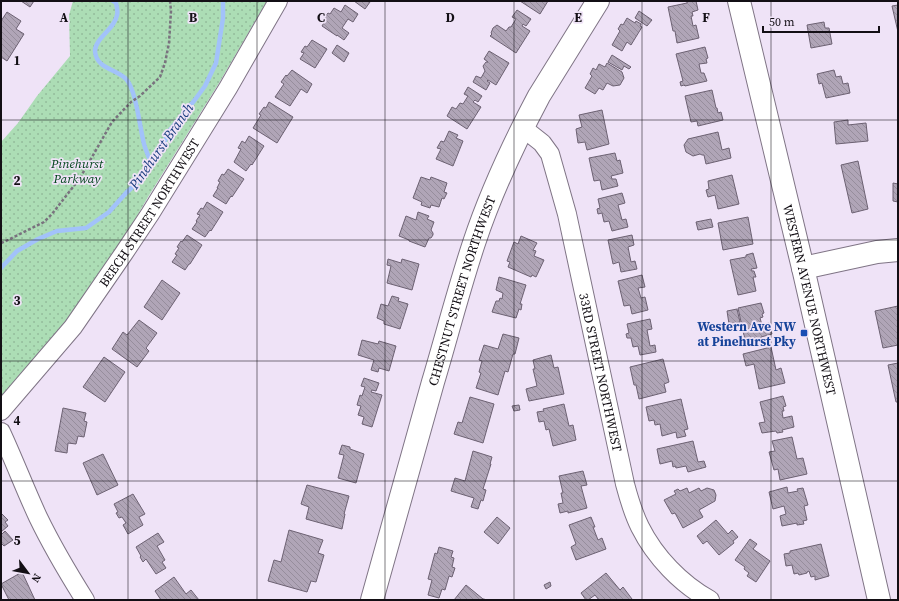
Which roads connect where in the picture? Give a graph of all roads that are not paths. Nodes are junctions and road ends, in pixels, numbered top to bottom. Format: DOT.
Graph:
graph roads {
  1 [pos="278,1"];
  2 [pos="598,1"];
  3 [pos="739,1"];
  4 [pos="523,128"];
  5 [pos="898,250"];
  6 [pos="804,268"];
  7 [pos="1,412"];
  8 [pos="1,432"];
  9 [pos="85,600"];
  10 [pos="372,600"];
  11 [pos="710,600"];
  12 [pos="879,600"];
  1 -- 7 [label="street, BEECH STREET NORTHWEST"];
  2 -- 4 [label="street, CHESTNUT STREET NORTHWEST"];
  3 -- 6 [label="street, WESTERN AVENUE NORTHWEST"];
  4 -- 10 [label="street, CHESTNUT STREET NORTHWEST"];
  4 -- 11 [label="street, 33RD STREET NORTHWEST"];
  5 -- 6 [label="street"];
  6 -- 12 [label="street, WESTERN AVENUE NORTHWEST"];
  8 -- 9 [label="street"];
}
